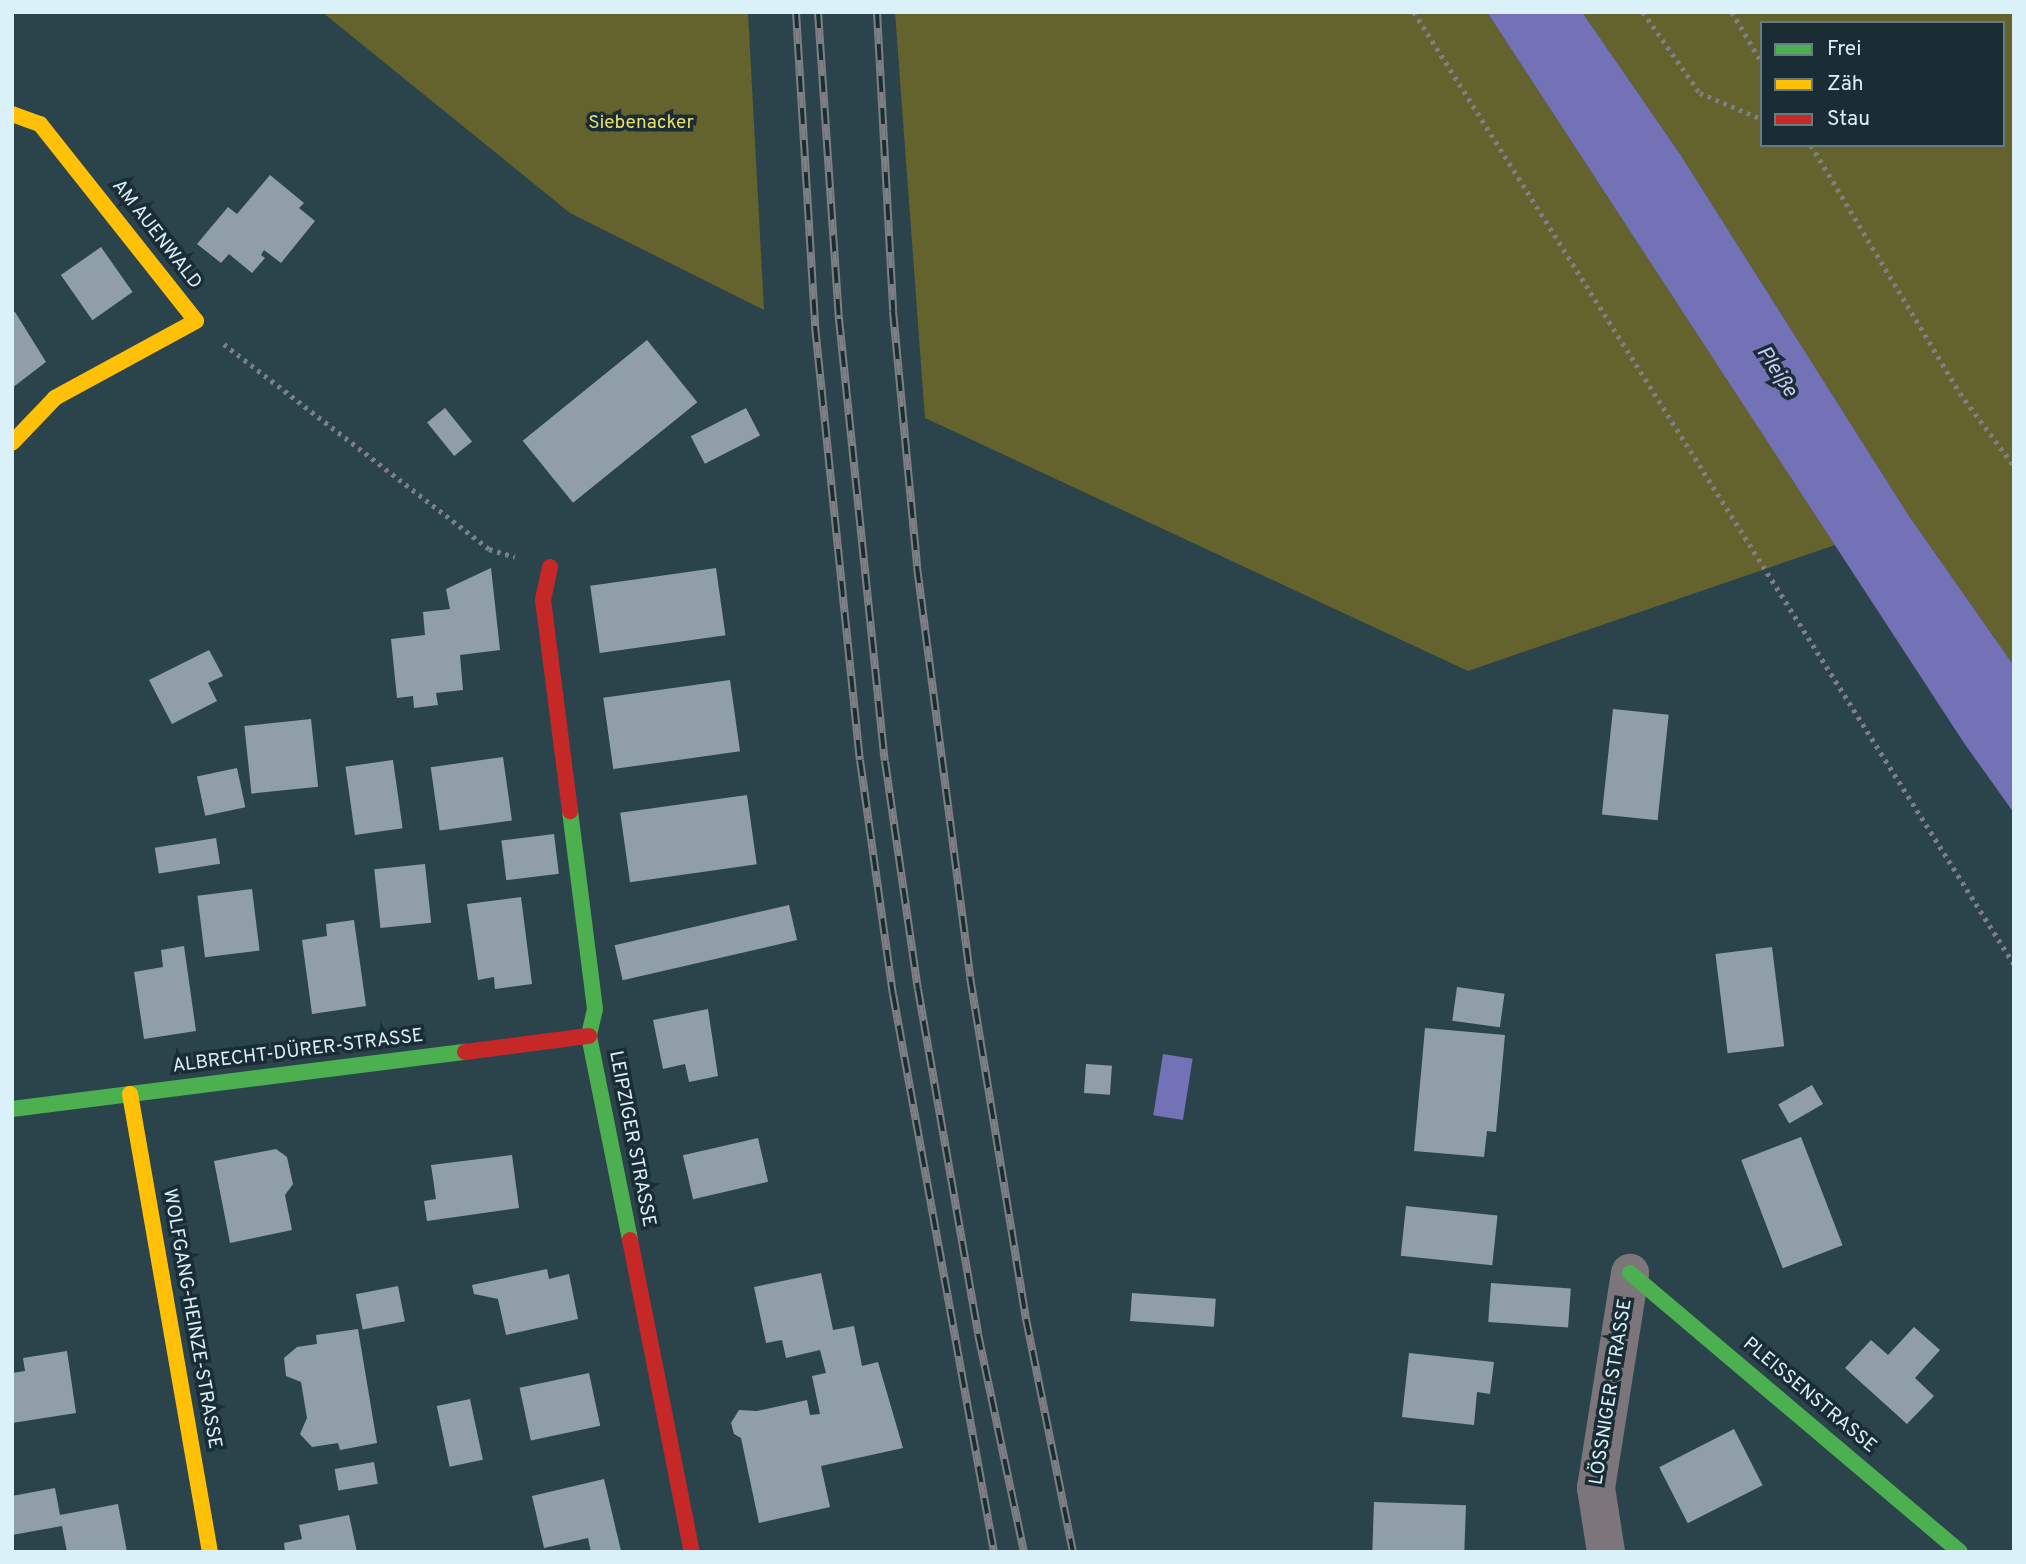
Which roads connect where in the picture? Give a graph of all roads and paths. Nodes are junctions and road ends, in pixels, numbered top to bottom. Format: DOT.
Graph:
graph roads {
  1 [pos="1414,12"];
  2 [pos="1643,12"];
  3 [pos="1732,12"];
  4 [pos="1760,60"];
  5 [pos="12,114"];
  6 [pos="1760,118"];
  7 [pos="1812,147"];
  8 [pos="196,321"];
  9 [pos="12,443"];
  10 [pos="2014,466"];
  11 [pos="550,567"];
  12 [pos="2014,964"];
  13 [pos="589,1036"];
  14 [pos="130,1094"];
  15 [pos="12,1109"];
  16 [pos="1630,1273"];
  17 [pos="210,1552"];
  18 [pos="692,1552"];
  19 [pos="1606,1552"];
  20 [pos="1960,1552"];
  1 -- 12 [label="path"];
  2 -- 6 [label="path"];
  3 -- 4 [label="path"];
  5 -- 8 [label="street, AM AUENWALD"];
  7 -- 10 [label="path"];
  8 -- 9 [label="street, AM AUENWALD"];
  8 -- 11 [label="path"];
  11 -- 13 [label="street, LEIPZIGER STRASSE"];
  13 -- 14 [label="street, ALBRECHT-DÜRER-STRASSE"];
  13 -- 18 [label="street, LEIPZIGER STRASSE"];
  14 -- 15 [label="street, ALBRECHT-DÜRER-STRASSE"];
  14 -- 17 [label="street, WOLFGANG-HEINZE-STRASSE"];
  16 -- 19 [label="street, LÖSSNIGER STRASSE"];
  16 -- 20 [label="street, PLEISSENSTRASSE"];
}
